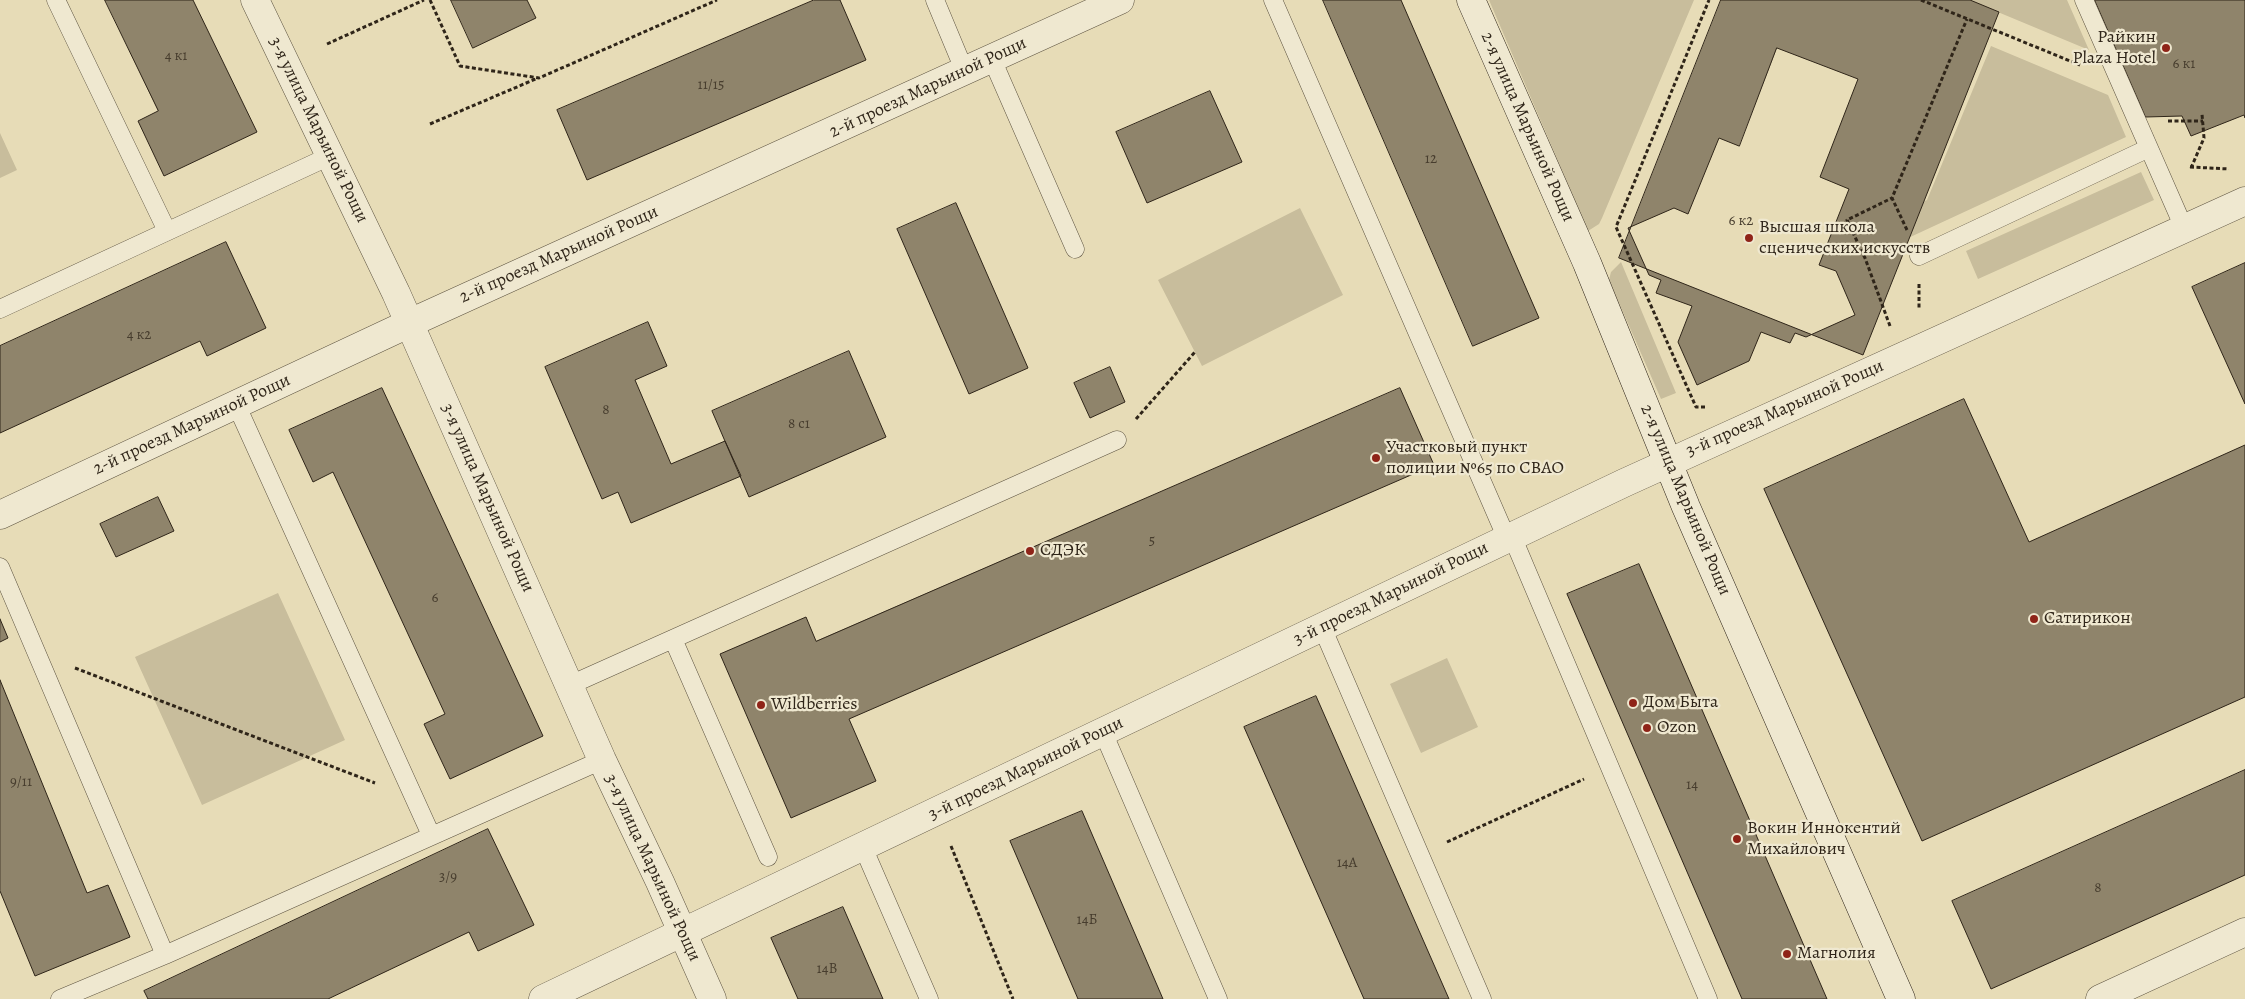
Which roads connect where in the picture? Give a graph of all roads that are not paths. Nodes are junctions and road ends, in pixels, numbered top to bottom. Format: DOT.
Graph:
graph roads {
  1 [pos="56,0"];
  2 [pos="255,0"];
  3 [pos="935,0"];
  4 [pos="1120,0"];
  5 [pos="1273,0"];
  6 [pos="1471,0"];
  7 [pos="2084,0"];
  8 [pos="992,59"];
  9 [pos="966,72"];
  10 [pos="2149,148"];
  11 [pos="330,156"];
  12 [pos="2245,201"];
  13 [pos="2184,228"];
  14 [pos="167,231"];
  15 [pos="1075,248"];
  16 [pos="1919,256"];
  17 [pos="0,309"];
  18 [pos="410,324"];
  19 [pos="236,404"];
  20 [pos="1117,440"];
  21 [pos="1668,462"];
  22 [pos="0,515"];
  23 [pos="1510,538"];
  24 [pos="0,567"];
  25 [pos="1322,627"];
  26 [pos="673,639"];
  27 [pos="570,685"];
  28 [pos="1104,732"];
  29 [pos="602,760"];
  30 [pos="431,835"];
  31 [pos="863,847"];
  32 [pos="768,857"];
  33 [pos="2245,932"];
  34 [pos="684,933"];
  35 [pos="165,955"];
  36 [pos="60,999"];
  37 [pos="543,999"];
  38 [pos="712,999"];
  39 [pos="929,999"];
  40 [pos="1218,999"];
  41 [pos="1482,999"];
  42 [pos="1708,999"];
  43 [pos="1901,999"];
  44 [pos="2100,999"];
  1 -- 14 [label="lane"];
  2 -- 11 [label="street, 3-я улица Марьиной Рощи"];
  3 -- 9 [label="lane"];
  4 -- 8 [label="street, 2-й проезд Марьиной Рощи"];
  5 -- 23 [label="lane"];
  6 -- 21 [label="street, 2-я улица Марьиной Рощи"];
  7 -- 10 [label="lane"];
  8 -- 9 [label="street, 2-й проезд Марьиной Рощи"];
  8 -- 15 [label="lane"];
  9 -- 18 [label="street, 2-й проезд Марьиной Рощи"];
  10 -- 13 [label="lane"];
  10 -- 16 [label="lane"];
  11 -- 14 [label="lane"];
  11 -- 18 [label="street, 3-я улица Марьиной Рощи"];
  12 -- 13 [label="street, 3-й проезд Марьиной Рощи"];
  13 -- 21 [label="street, 3-й проезд Марьиной Рощи"];
  14 -- 17 [label="lane"];
  18 -- 19 [label="street, 2-й проезд Марьиной Рощи"];
  18 -- 27 [label="street, 3-я улица Марьиной Рощи"];
  19 -- 22 [label="street, 2-й проезд Марьиной Рощи"];
  19 -- 30 [label="lane"];
  20 -- 26 [label="lane"];
  21 -- 23 [label="street, 3-й проезд Марьиной Рощи"];
  21 -- 43 [label="street, 2-я улица Марьиной Рощи"];
  23 -- 25 [label="street, 3-й проезд Марьиной Рощи"];
  23 -- 42 [label="lane"];
  24 -- 35 [label="lane"];
  25 -- 28 [label="street, 3-й проезд Марьиной Рощи"];
  25 -- 41 [label="lane"];
  26 -- 27 [label="lane"];
  26 -- 32 [label="lane"];
  27 -- 29 [label="street, 3-я улица Марьиной Рощи"];
  28 -- 31 [label="street, 3-й проезд Марьиной Рощи"];
  28 -- 40 [label="lane"];
  29 -- 30 [label="lane"];
  29 -- 34 [label="street, 3-я улица Марьиной Рощи"];
  30 -- 35 [label="lane"];
  31 -- 34 [label="street, 3-й проезд Марьиной Рощи"];
  31 -- 39 [label="lane"];
  33 -- 44 [label="street"];
  34 -- 37 [label="street, 3-й проезд Марьиной Рощи"];
  34 -- 38 [label="street, 3-я улица Марьиной Рощи"];
  35 -- 36 [label="lane"];
}
